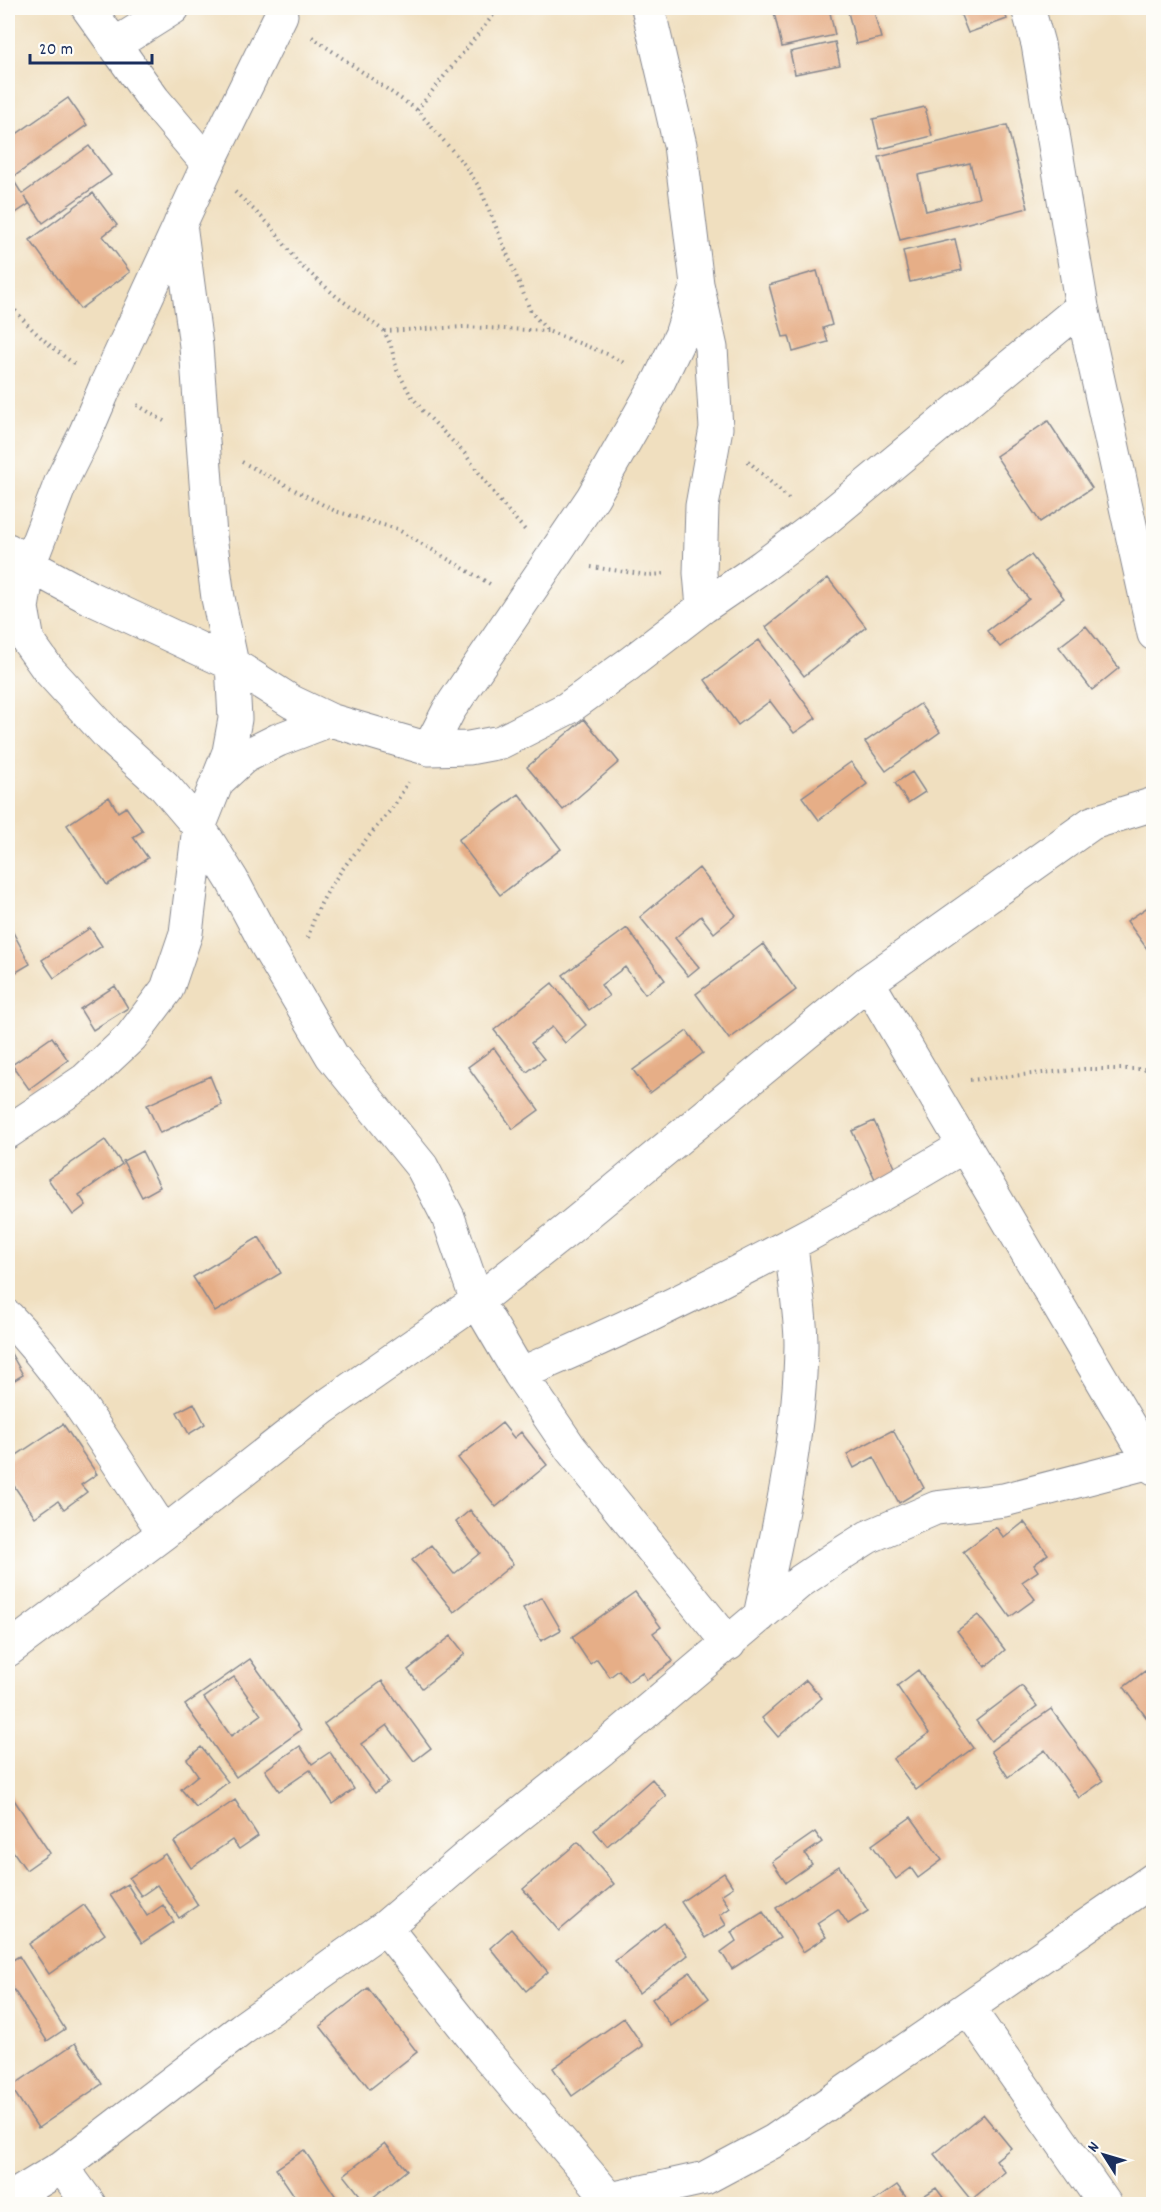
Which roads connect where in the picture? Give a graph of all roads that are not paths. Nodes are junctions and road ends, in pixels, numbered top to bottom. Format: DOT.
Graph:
graph roads {
  1 [pos="88,8"];
  2 [pos="173,8"];
  3 [pos="648,8"];
  4 [pos="1028,8"];
  5 [pos="281,15"];
  6 [pos="114,45"];
  7 [pos="208,164"];
  8 [pos="180,224"];
  9 [pos="698,284"];
  10 [pos="1082,307"];
  11 [pos="18,557"];
  12 [pos="703,607"];
  13 [pos="1154,634"];
  14 [pos="232,664"];
  15 [pos="330,720"];
  16 [pos="429,749"];
  17 [pos="218,781"];
  18 [pos="1154,804"];
  19 [pos="199,827"];
  20 [pos="868,982"];
  21 [pos="8,1132"];
  22 [pos="964,1146"];
  23 [pos="791,1245"];
  24 [pos="477,1301"];
  25 [pos="8,1317"];
  26 [pos="520,1374"];
  27 [pos="1152,1465"];
  28 [pos="164,1533"];
  29 [pos="760,1616"];
  30 [pos="729,1644"];
  31 [pos="8,1650"];
  32 [pos="1154,1880"];
  33 [pos="385,1927"];
  34 [pos="968,2008"];
  35 [pos="62,2167"];
  36 [pos="8,2200"];
  37 [pos="612,2202"];
  38 [pos="89,2205"];
  39 [pos="1105,2205"];
  1 -- 6 [label="street"];
  2 -- 6 [label="street"];
  3 -- 9 [label="street"];
  4 -- 10 [label="street"];
  5 -- 7 [label="street"];
  6 -- 7 [label="street"];
  7 -- 8 [label="street"];
  8 -- 11 [label="street"];
  8 -- 14 [label="street"];
  9 -- 12 [label="street"];
  9 -- 16 [label="street"];
  10 -- 12 [label="street"];
  10 -- 13 [label="street"];
  11 -- 14 [label="street"];
  11 -- 19 [label="street"];
  12 -- 16 [label="street"];
  14 -- 15 [label="street"];
  14 -- 17 [label="street"];
  15 -- 16 [label="street"];
  15 -- 17 [label="street"];
  17 -- 19 [label="street"];
  18 -- 20 [label="street"];
  19 -- 21 [label="street"];
  19 -- 24 [label="street"];
  20 -- 22 [label="street"];
  20 -- 24 [label="street"];
  22 -- 23 [label="street"];
  22 -- 27 [label="street"];
  23 -- 26 [label="street"];
  23 -- 29 [label="street"];
  24 -- 26 [label="street"];
  24 -- 28 [label="street"];
  25 -- 28 [label="street"];
  26 -- 30 [label="street"];
  27 -- 29 [label="street"];
  28 -- 31 [label="street"];
  29 -- 30 [label="street"];
  30 -- 33 [label="street"];
  32 -- 34 [label="street"];
  33 -- 35 [label="street"];
  33 -- 37 [label="street"];
  34 -- 37 [label="street"];
  34 -- 39 [label="street"];
  35 -- 36 [label="street"];
  35 -- 38 [label="street"];
}
